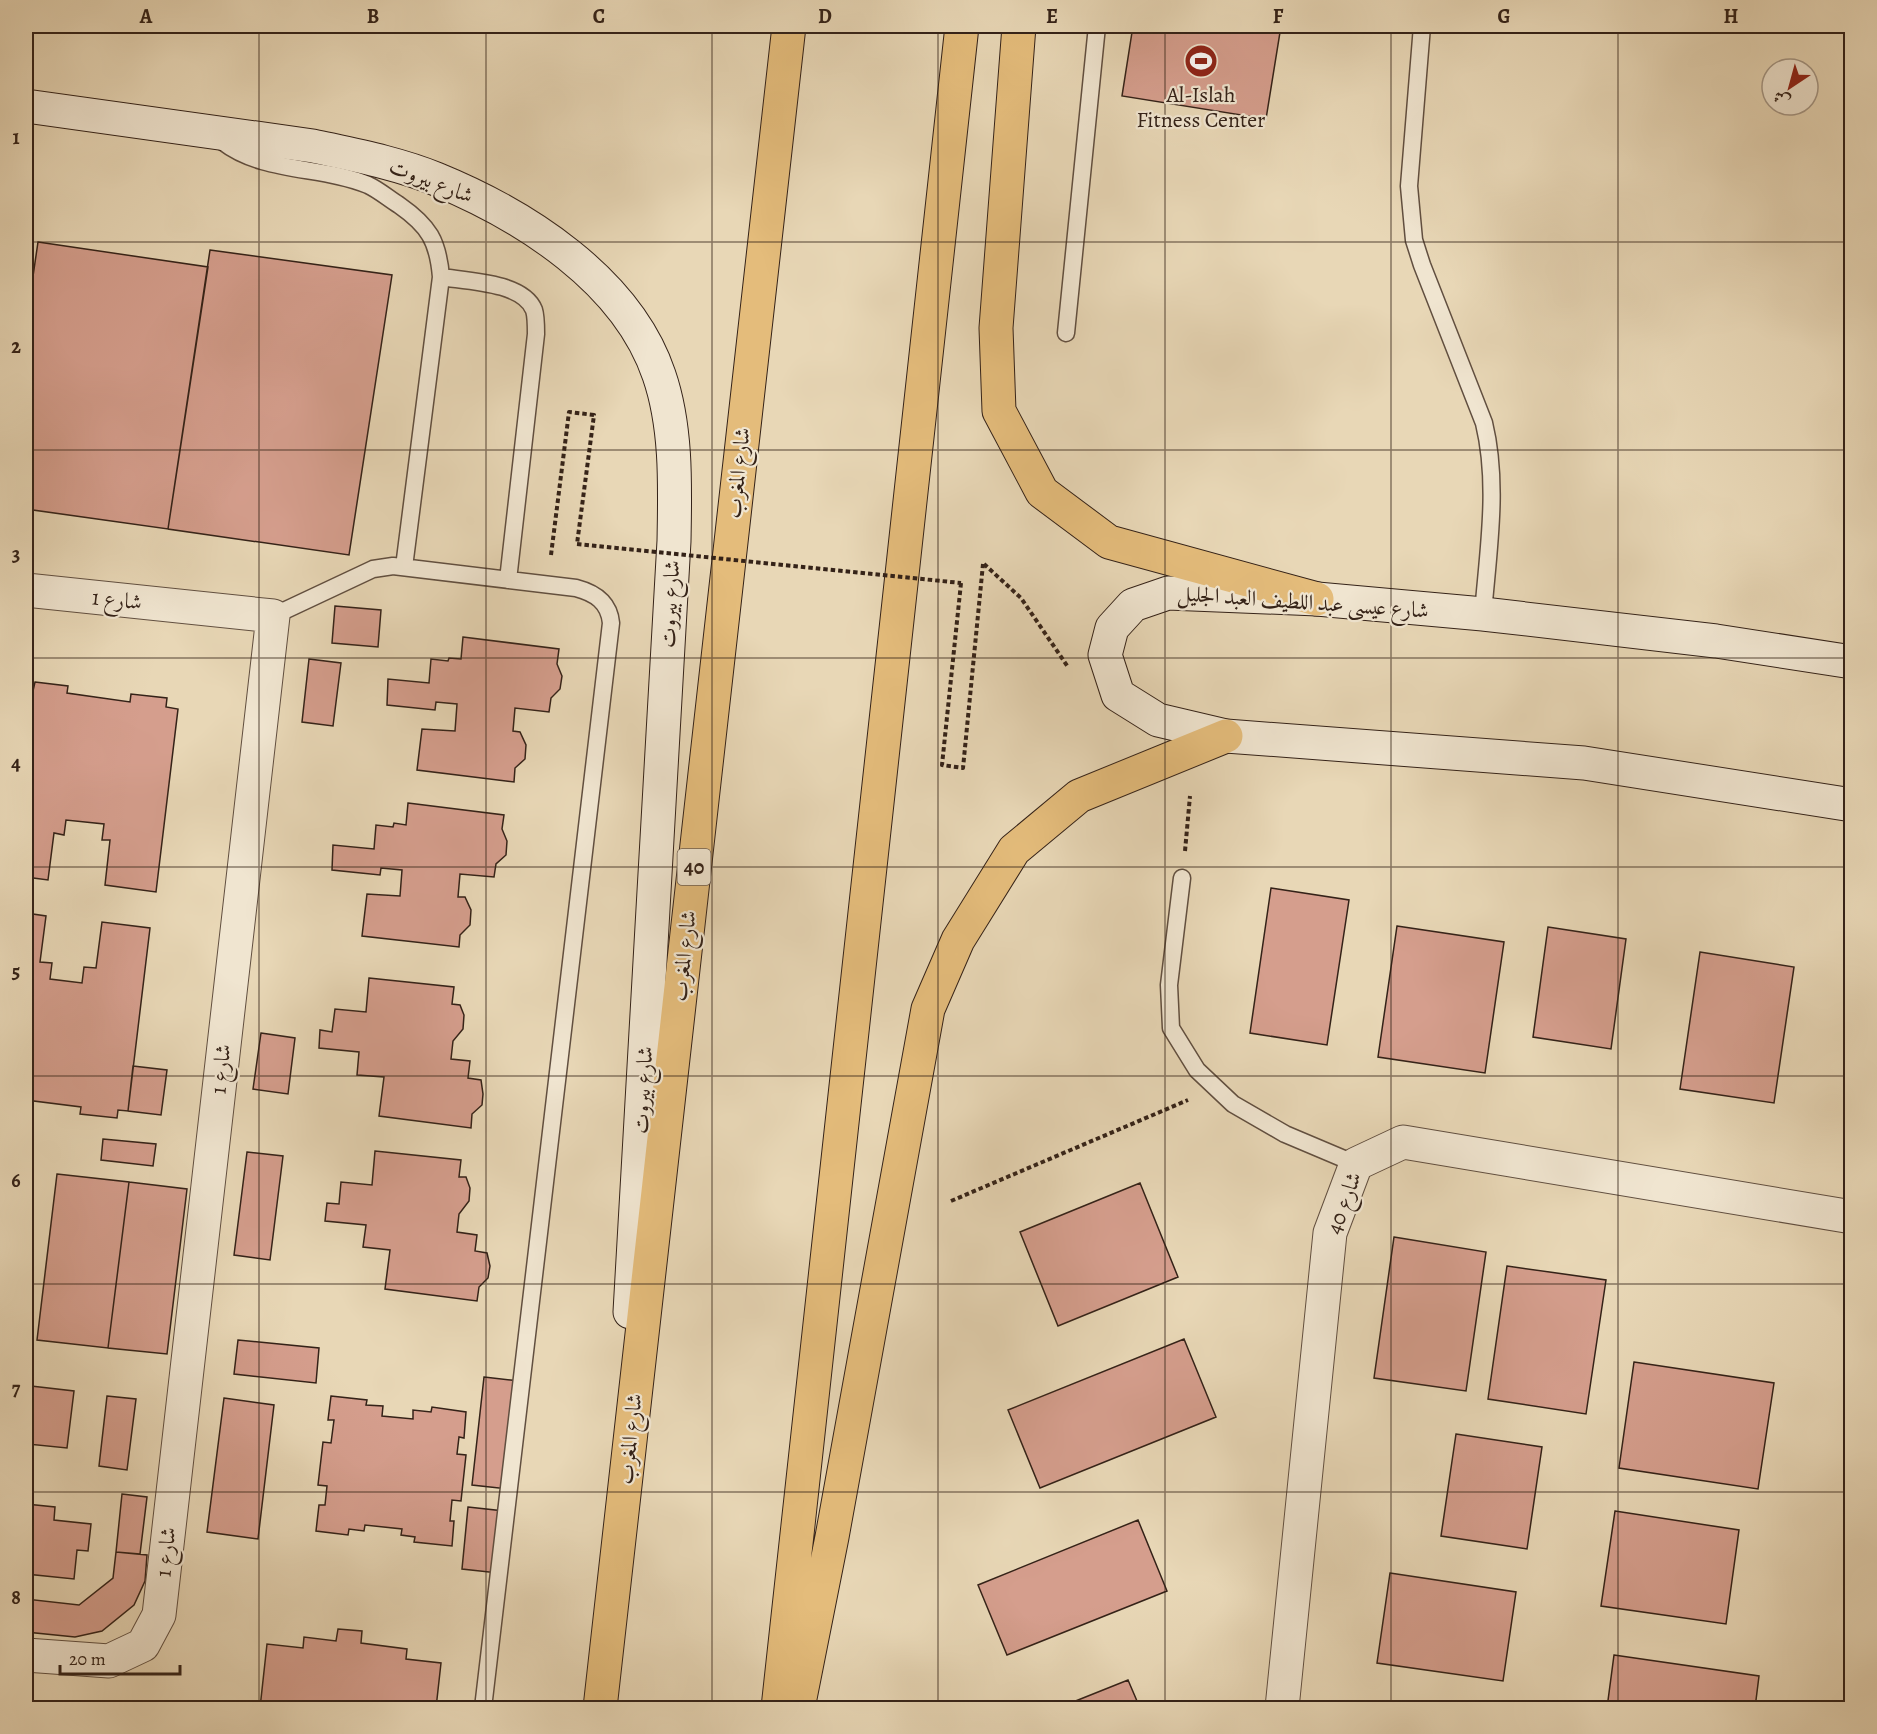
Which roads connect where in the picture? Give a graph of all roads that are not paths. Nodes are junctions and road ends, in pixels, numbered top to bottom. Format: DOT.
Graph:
graph roads {
  1 [pos="789,26"];
  2 [pos="962,26"];
  3 [pos="1019,26"];
  4 [pos="1097,26"];
  5 [pos="1422,26"];
  6 [pos="26,106"];
  7 [pos="210,132"];
  8 [pos="441,277"];
  9 [pos="1066,333"];
  10 [pos="404,567"];
  11 [pos="508,580"];
  12 [pos="26,590"];
  13 [pos="1317,599"];
  14 [pos="1483,614"];
  15 [pos="273,616"];
  16 [pos="1851,662"];
  17 [pos="1226,736"];
  18 [pos="1851,805"];
  19 [pos="1182,878"];
  20 [pos="1356,1164"];
  21 [pos="1851,1216"];
  22 [pos="616,1557"];
  23 [pos="26,1655"];
  24 [pos="483,1708"];
  25 [pos="600,1708"];
  26 [pos="778,1708"];
  27 [pos="798,1708"];
  28 [pos="1282,1708"];
  1 -- 22 [label="highway, شارع المغرب / 40"];
  2 -- 26 [label="highway"];
  3 -- 13 [label="highway"];
  4 -- 9 [label="lane"];
  5 -- 14 [label="lane"];
  6 -- 7 [label="main road, شارع بيروت"];
  7 -- 8 [label="lane"];
  7 -- 22 [label="main road, شارع بيروت"];
  8 -- 10 [label="lane"];
  8 -- 11 [label="lane"];
  10 -- 11 [label="lane"];
  10 -- 15 [label="lane"];
  11 -- 24 [label="lane"];
  12 -- 15 [label="main road, شارع 1"];
  13 -- 14 [label="main road, شارع عيسى عبد اللطيف العبد الجليل"];
  13 -- 17 [label="main road, شارع عيسى عبد اللطيف العبد الجليل"];
  14 -- 16 [label="main road, شارع عيسى عبد اللطيف العبد الجليل"];
  15 -- 23 [label="main road, شارع 1"];
  17 -- 18 [label="main road"];
  17 -- 27 [label="highway"];
  19 -- 20 [label="lane"];
  20 -- 21 [label="main road, شارع 40"];
  20 -- 28 [label="main road, شارع 40"];
  22 -- 25 [label="highway, شارع المغرب / 40"];
}
